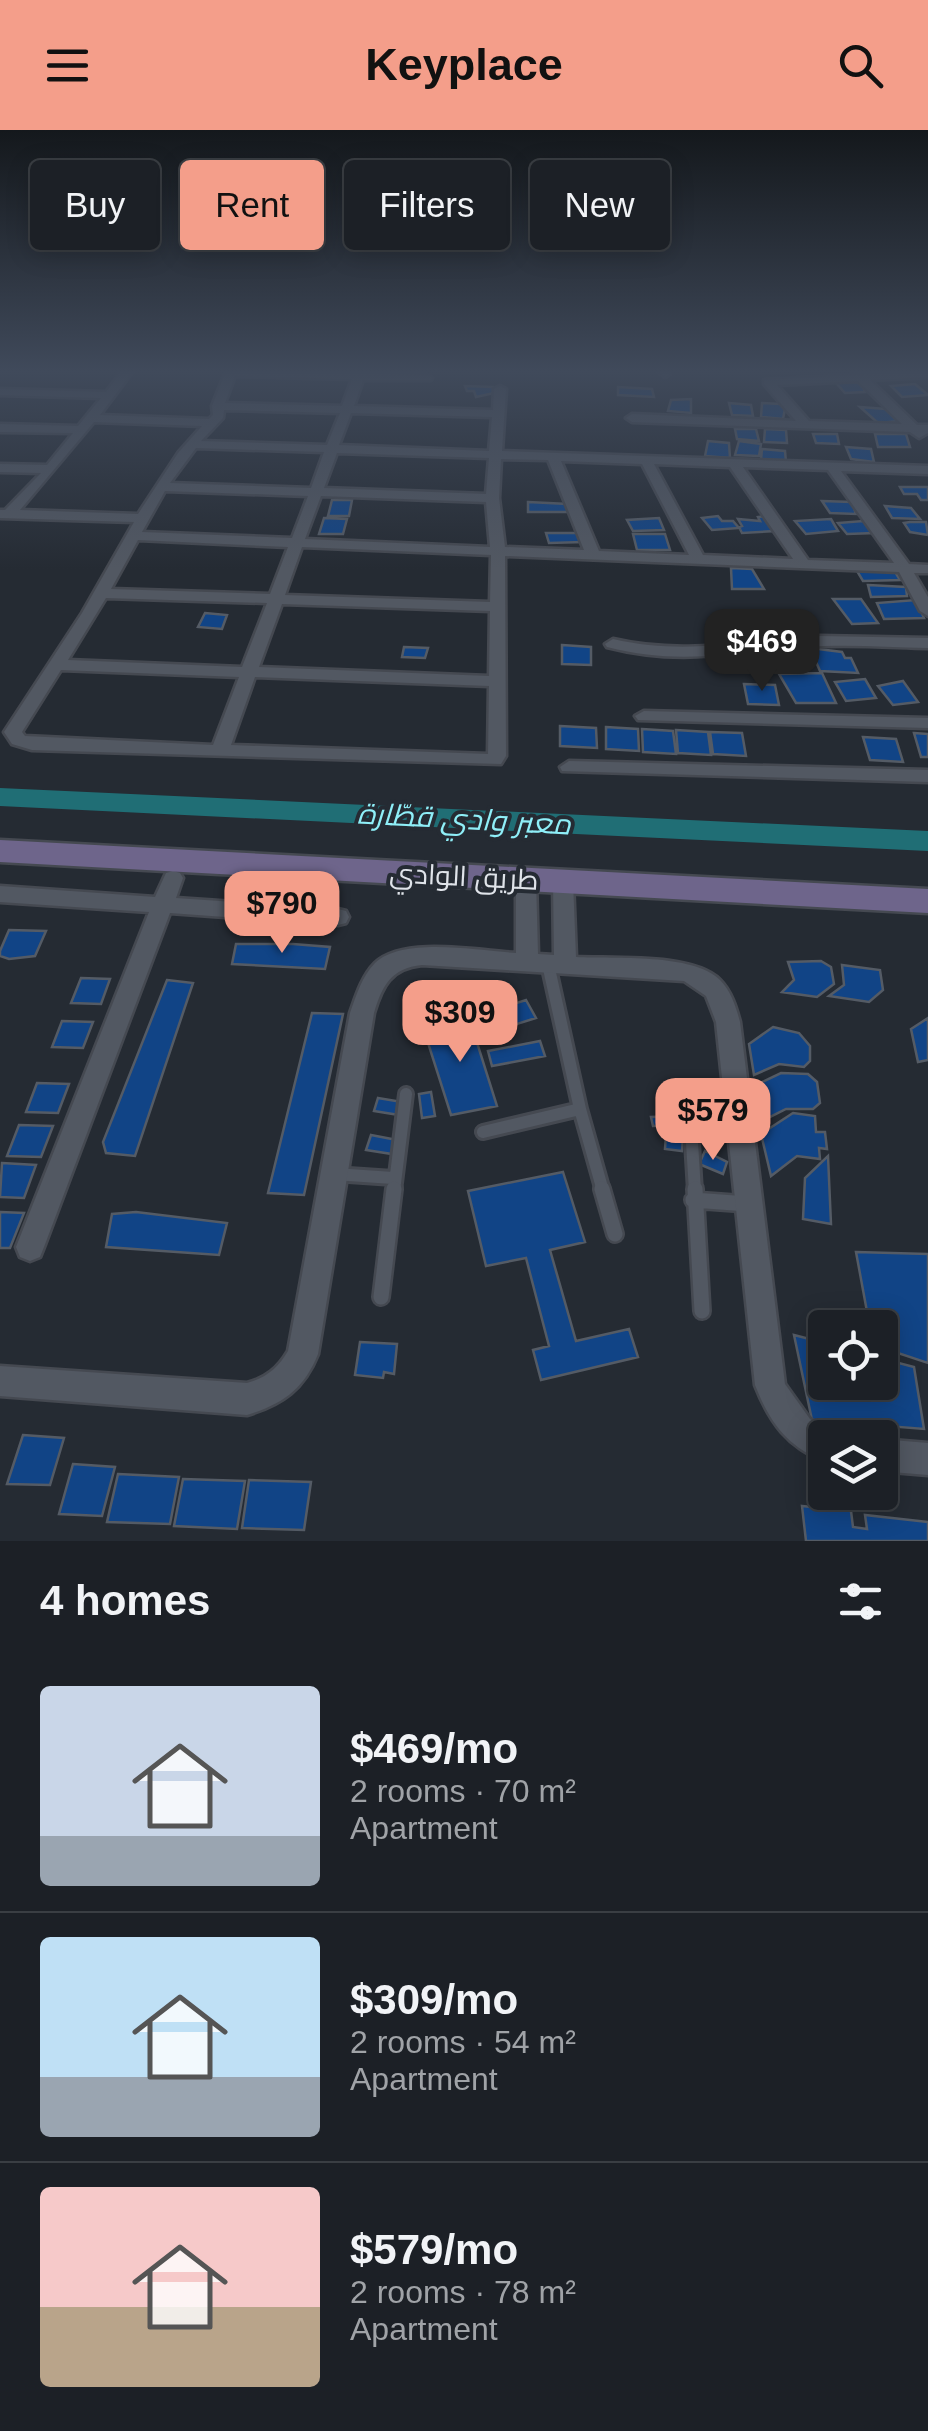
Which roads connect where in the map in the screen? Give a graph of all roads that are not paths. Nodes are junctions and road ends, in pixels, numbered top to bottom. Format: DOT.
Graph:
graph roads {
  1 [pos="76,437"];
  2 [pos="198,437"];
  3 [pos="338,437"];
  4 [pos="496,437"];
  5 [pos="743,437"];
  6 [pos="802,437"];
  7 [pos="192,444"];
  8 [pos="797,446"];
  9 [pos="334,448"];
  10 [pos="495,454"];
  11 [pos="553,457"];
  12 [pos="647,462"];
  13 [pos="734,464"];
  14 [pos="832,467"];
  15 [pos="0,468"];
  16 [pos="51,470"];
  17 [pos="928,470"];
  18 [pos="164,487"];
  19 [pos="318,492"];
  20 [pos="492,498"];
  21 [pos="4,514"];
  22 [pos="143,518"];
  23 [pos="132,536"];
  24 [pos="297,544"];
  25 [pos="498,551"];
  26 [pos="593,554"];
  27 [pos="697,557"];
  28 [pos="802,562"];
  29 [pos="903,566"];
  30 [pos="928,569"];
  31 [pos="102,593"];
  32 [pos="276,602"];
  33 [pos="496,607"];
  34 [pos="928,611"];
  35 [pos="614,644"];
  36 [pos="928,644"];
  37 [pos="56,665"];
  38 [pos="248,670"];
  39 [pos="497,682"];
  40 [pos="644,716"];
  41 [pos="928,723"];
  42 [pos="220,749"];
  43 [pos="569,767"];
  44 [pos="928,776"];
  45 [pos="0,851"];
  46 [pos="0,868"];
  47 [pos="526,888"];
  48 [pos="168,890"];
  49 [pos="563,890"];
  50 [pos="0,894"];
  51 [pos="928,901"];
  52 [pos="338,917"];
  53 [pos="928,917"];
  54 [pos="546,964"];
  55 [pos="406,1094"];
  56 [pos="688,1094"];
  57 [pos="580,1109"];
  58 [pos="483,1132"];
  59 [pos="333,1174"];
  60 [pos="394,1178"];
  61 [pos="693,1200"];
  62 [pos="749,1204"];
  63 [pos="615,1234"];
  64 [pos="30,1247"];
  65 [pos="381,1297"];
  66 [pos="702,1312"];
  67 [pos="0,1381"];
  68 [pos="808,1437"];
  69 [pos="898,1456"];
  70 [pos="928,1459"];
  1 -- 16 [label="street"];
  2 -- 7 [label="street"];
  3 -- 9 [label="street"];
  4 -- 10 [label="street"];
  5 -- 8 [label="street"];
  6 -- 8 [label="street"];
  7 -- 9 [label="street"];
  7 -- 18 [label="street"];
  8 -- 13 [label="street"];
  8 -- 14 [label="street"];
  9 -- 10 [label="street"];
  9 -- 19 [label="street"];
  10 -- 11 [label="street"];
  10 -- 20 [label="street"];
  11 -- 12 [label="street"];
  11 -- 26 [label="street"];
  12 -- 13 [label="street"];
  12 -- 27 [label="street"];
  13 -- 28 [label="street"];
  14 -- 17 [label="street"];
  14 -- 29 [label="street"];
  15 -- 16 [label="street"];
  16 -- 21 [label="street"];
  18 -- 19 [label="street"];
  18 -- 22 [label="street"];
  19 -- 20 [label="street"];
  19 -- 24 [label="street"];
  20 -- 25 [label="street"];
  21 -- 22 [label="street"];
  22 -- 23 [label="street"];
  23 -- 24 [label="street"];
  23 -- 31 [label="street"];
  24 -- 25 [label="street"];
  24 -- 32 [label="street"];
  25 -- 26 [label="street"];
  25 -- 33 [label="street"];
  26 -- 27 [label="street"];
  27 -- 28 [label="street"];
  28 -- 29 [label="street"];
  29 -- 30 [label="street"];
  29 -- 34 [label="street"];
  31 -- 32 [label="street"];
  31 -- 37 [label="street"];
  32 -- 33 [label="street"];
  32 -- 38 [label="street"];
  33 -- 39 [label="street"];
  35 -- 36 [label="street"];
  37 -- 38 [label="street"];
  37 -- 42 [label="street"];
  38 -- 39 [label="street"];
  38 -- 42 [label="street"];
  39 -- 42 [label="street"];
  40 -- 41 [label="street"];
  43 -- 44 [label="street"];
  45 -- 47 [label="main road, طريق الوادي"];
  46 -- 48 [label="main road, طريق الوادي"];
  47 -- 48 [label="main road, طريق الوادي"];
  47 -- 49 [label="main road, طريق الوادي"];
  47 -- 54 [label="street"];
  48 -- 50 [label="street"];
  48 -- 52 [label="street"];
  48 -- 64 [label="street"];
  49 -- 51 [label="main road, طريق الوادي"];
  49 -- 53 [label="main road, طريق الوادي"];
  49 -- 54 [label="street"];
  54 -- 57 [label="lane"];
  54 -- 59 [label="street"];
  54 -- 62 [label="street"];
  55 -- 60 [label="lane"];
  56 -- 61 [label="lane"];
  57 -- 58 [label="lane"];
  57 -- 63 [label="lane"];
  59 -- 60 [label="lane"];
  59 -- 67 [label="street"];
  60 -- 65 [label="lane"];
  61 -- 62 [label="lane"];
  61 -- 66 [label="lane"];
  62 -- 68 [label="street"];
  69 -- 70 [label="street"];
}
